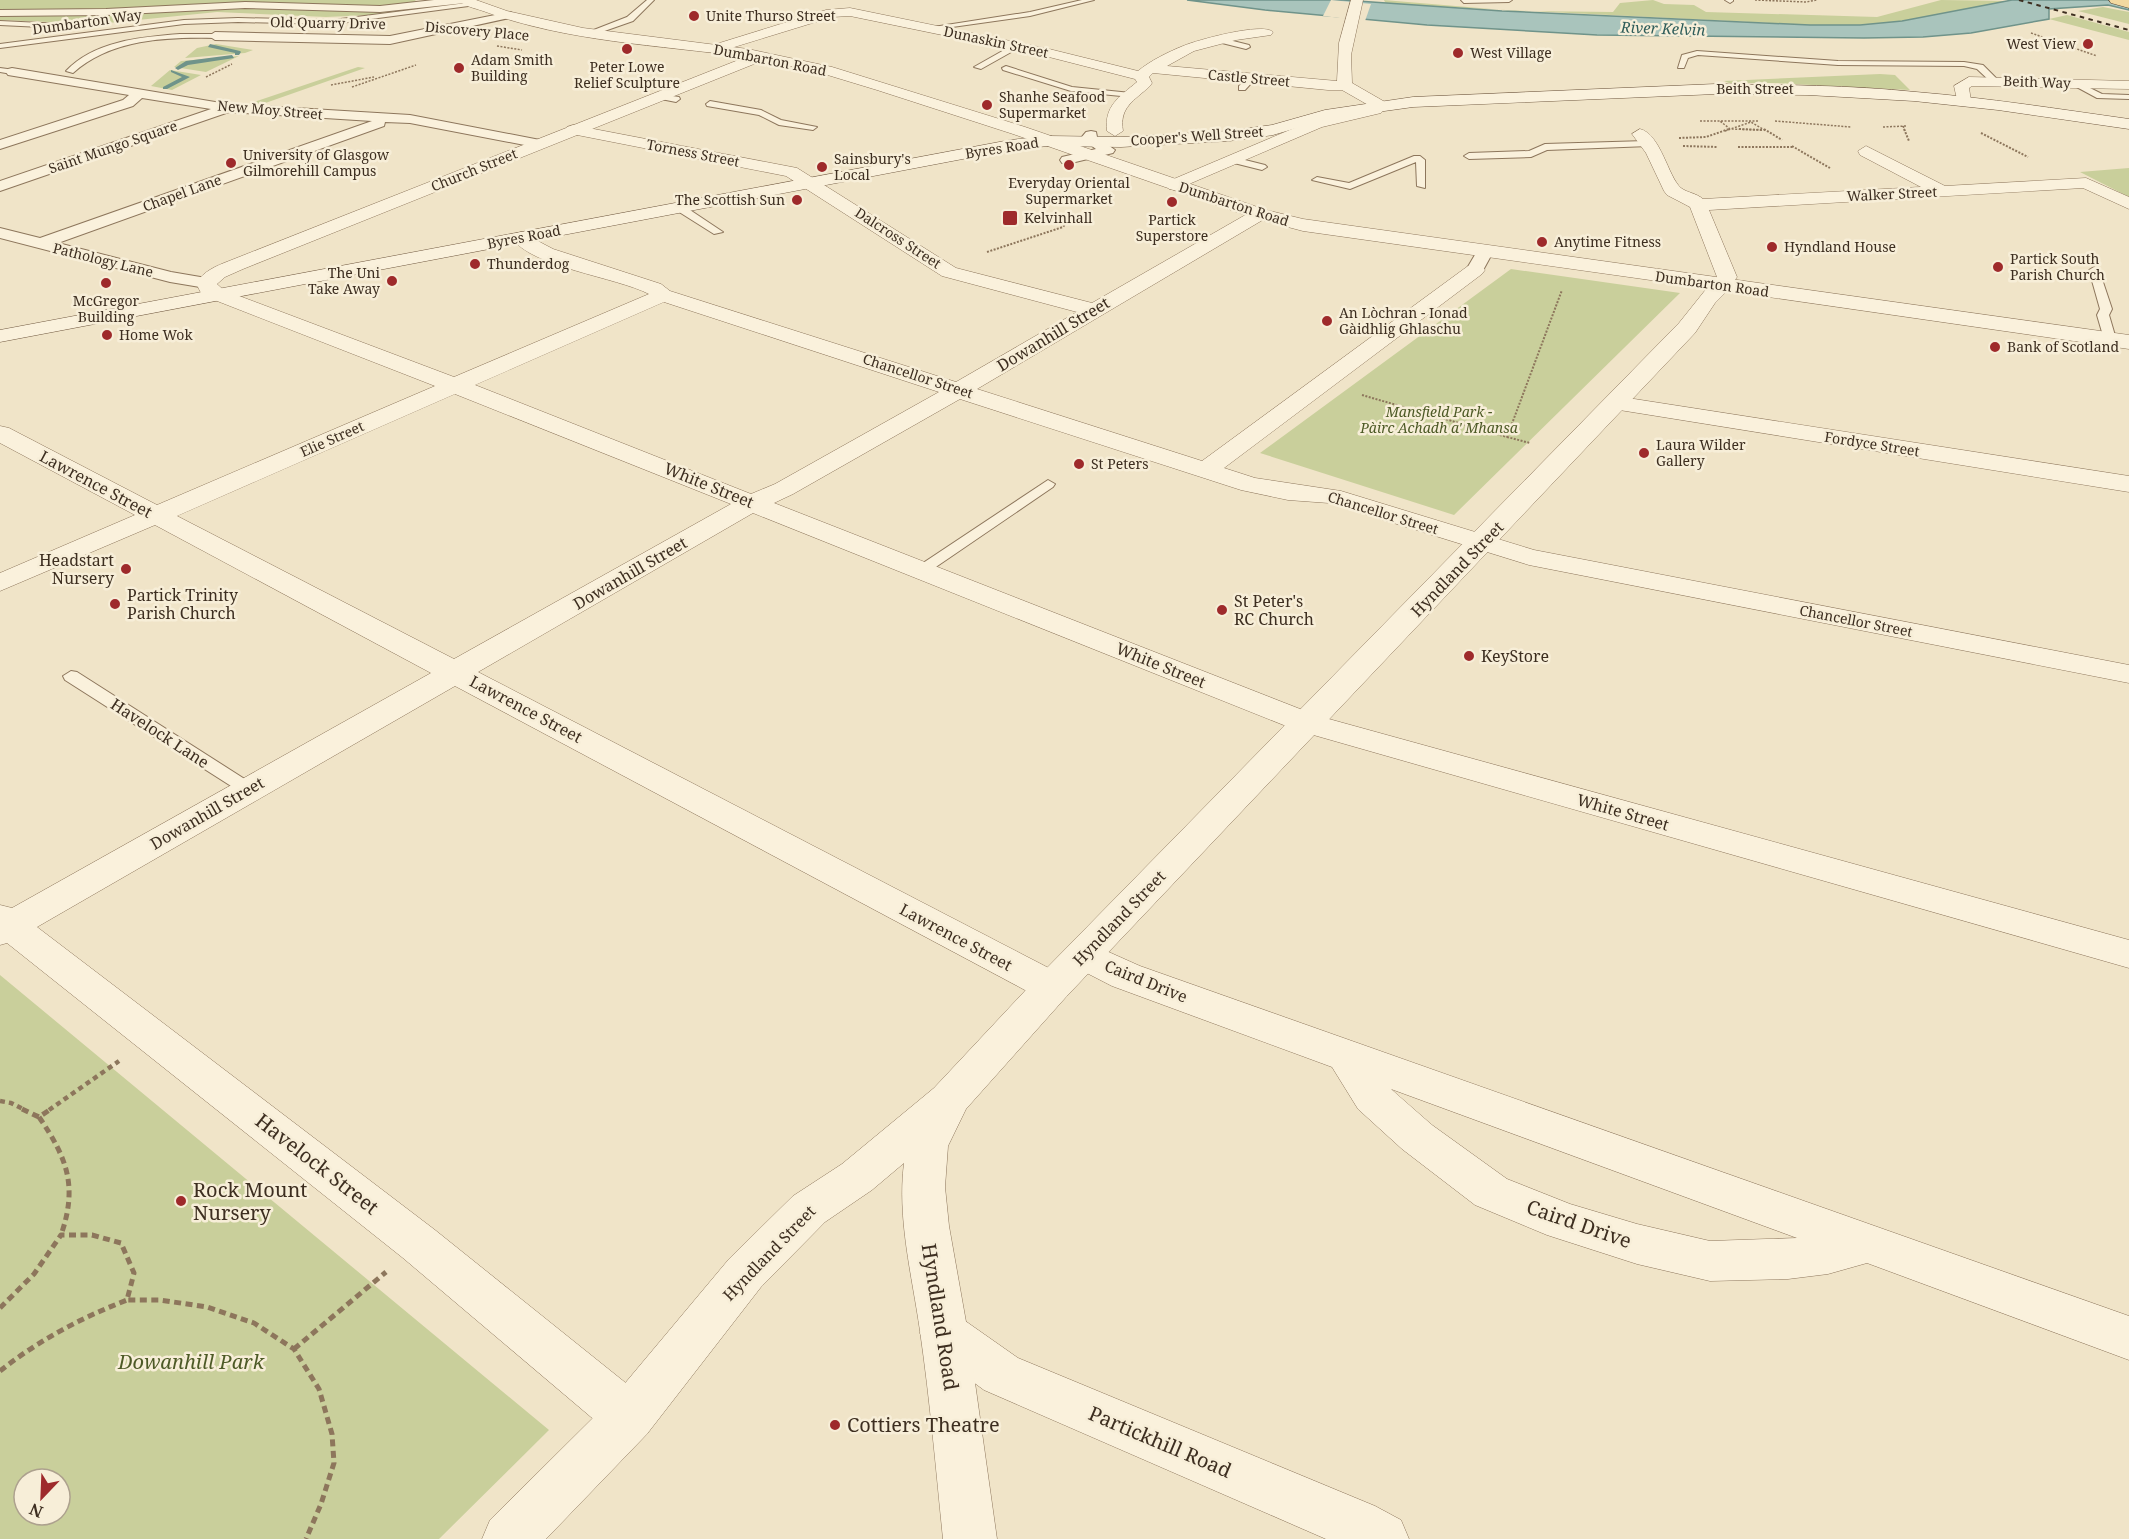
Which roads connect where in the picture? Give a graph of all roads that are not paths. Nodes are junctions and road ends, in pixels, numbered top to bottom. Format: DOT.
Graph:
graph roads {
  1 [pos="651,0"];
  2 [pos="1091,0"];
  3 [pos="1503,0"];
  4 [pos="1509,0"];
  5 [pos="2115,0"];
  6 [pos="467,1"];
  7 [pos="1464,1"];
  8 [pos="1357,2"];
  9 [pos="265,3"];
  10 [pos="2129,4"];
  11 [pos="0,13"];
  12 [pos="510,15"];
  13 [pos="184,22"];
  14 [pos="0,23"];
  15 [pos="931,28"];
  16 [pos="1269,30"];
  17 [pos="590,33"];
  18 [pos="216,36"];
  19 [pos="390,40"];
  20 [pos="1221,40"];
  21 [pos="475,43"];
  22 [pos="0,46"];
  23 [pos="1017,47"];
  24 [pos="1246,47"];
  25 [pos="718,48"];
  26 [pos="763,56"];
  27 [pos="1681,66"];
  28 [pos="978,67"];
  29 [pos="1006,68"];
  30 [pos="6,71"];
  31 [pos="70,71"];
  32 [pos="1147,73"];
  33 [pos="1995,81"];
  34 [pos="2076,83"];
  35 [pos="1345,85"];
  36 [pos="2129,85"];
  37 [pos="139,93"];
  38 [pos="1131,96"];
  39 [pos="2100,96"];
  40 [pos="2129,97"];
  41 [pos="1963,101"];
  42 [pos="710,104"];
  43 [pos="1380,105"];
  44 [pos="2106,106"];
  45 [pos="227,108"];
  46 [pos="392,118"];
  47 [pos="2129,124"];
  48 [pos="813,127"];
  49 [pos="573,130"];
  50 [pos="1115,131"];
  51 [pos="1229,136"];
  52 [pos="1643,139"];
  53 [pos="1048,141"];
  54 [pos="540,144"];
  55 [pos="1091,144"];
  56 [pos="0,145"];
  57 [pos="1866,151"];
  58 [pos="1469,156"];
  59 [pos="1237,159"];
  60 [pos="1067,160"];
  61 [pos="1262,167"];
  62 [pos="1317,180"];
  63 [pos="810,182"];
  64 [pos="1175,185"];
  65 [pos="0,186"];
  66 [pos="1422,186"];
  67 [pos="1942,191"];
  68 [pos="2129,204"];
  69 [pos="1698,205"];
  70 [pos="680,208"];
  71 [pos="1260,214"];
  72 [pos="718,232"];
  73 [pos="0,233"];
  74 [pos="521,238"];
  75 [pos="40,244"];
  76 [pos="1480,261"];
  77 [pos="2094,270"];
  78 [pos="1721,286"];
  79 [pos="213,289"];
  80 [pos="663,295"];
  81 [pos="1094,310"];
  82 [pos="0,336"];
  83 [pos="2119,341"];
  84 [pos="454,386"];
  85 [pos="959,390"];
  86 [pos="1615,403"];
  87 [pos="0,433"];
  88 [pos="1206,470"];
  89 [pos="1048,484"];
  90 [pos="2129,484"];
  91 [pos="753,502"];
  92 [pos="156,516"];
  93 [pos="1482,543"];
  94 [pos="922,570"];
  95 [pos="0,583"];
  96 [pos="456,672"];
  97 [pos="2129,674"];
  98 [pos="71,676"];
  99 [pos="1306,723"];
  100 [pos="248,789"];
  101 [pos="3,925"];
  102 [pos="2129,954"];
  103 [pos="1084,955"];
  104 [pos="1052,987"];
  105 [pos="1345,1053"];
  106 [pos="949,1100"];
  107 [pos="1869,1243"];
  108 [pos="944,1333"];
  109 [pos="2129,1338"];
  110 [pos="629,1417"];
  111 [pos="509,1539"];
  112 [pos="970,1539"];
  113 [pos="1382,1539"];
  1 -- 17 [label="lane"];
  2 -- 15 [label="lane"];
  3 -- 4 [label="lane"];
  3 -- 7 [label="lane"];
  5 -- 10 [label="main road"];
  6 -- 9 [label="street"];
  6 -- 12 [label="street, Dumbarton Road"];
  6 -- 13 [label="lane, Dumbarton Way"];
  8 -- 35 [label="street"];
  9 -- 11 [label="street"];
  12 -- 17 [label="street, Dumbarton Road"];
  12 -- 19 [label="street, Old Quarry Drive"];
  13 -- 14 [label="lane"];
  13 -- 22 [label="lane, Dumbarton Way"];
  15 -- 23 [label="street, Dunaskin Street"];
  15 -- 25 [label="street, Dunaskin Street"];
  16 -- 20 [label="street"];
  17 -- 25 [label="street, Dumbarton Road"];
  18 -- 19 [label="street, Old Quarry Drive"];
  18 -- 31 [label="lane"];
  19 -- 21 [label="street, Discovery Place"];
  20 -- 24 [label="lane"];
  20 -- 32 [label="street"];
  23 -- 28 [label="lane"];
  23 -- 32 [label="street, Dunaskin Street"];
  25 -- 26 [label="street, Dumbarton Road"];
  26 -- 49 [label="street, Church Street"];
  26 -- 53 [label="street, Dumbarton Road"];
  27 -- 33 [label="lane"];
  29 -- 38 [label="lane"];
  30 -- 37 [label="street, New Moy Street"];
  32 -- 35 [label="street, Castle Street"];
  32 -- 38 [label="street"];
  33 -- 34 [label="street, Beith Way"];
  33 -- 41 [label="street, Beith Way"];
  34 -- 36 [label="street, Beith Way"];
  34 -- 39 [label="lane"];
  35 -- 43 [label="street"];
  37 -- 45 [label="street, New Moy Street"];
  37 -- 56 [label="street"];
  38 -- 50 [label="street"];
  39 -- 40 [label="lane"];
  39 -- 44 [label="lane"];
  41 -- 43 [label="street, Beith Street"];
  41 -- 47 [label="street, Beith Street"];
  42 -- 48 [label="lane"];
  43 -- 51 [label="street, Cooper's Well Street"];
  43 -- 59 [label="street"];
  45 -- 46 [label="street, New Moy Street"];
  45 -- 65 [label="street, Saint Mungo Square"];
  46 -- 54 [label="street, New Moy Street"];
  46 -- 75 [label="street, Chapel Lane"];
  49 -- 54 [label="street, Church Street"];
  49 -- 63 [label="street, Torness Street"];
  51 -- 55 [label="street, Cooper's Well Street"];
  51 -- 59 [label="street"];
  52 -- 58 [label="lane"];
  52 -- 69 [label="street"];
  53 -- 55 [label="street, Dumbarton Road"];
  53 -- 63 [label="street, Byres Road"];
  54 -- 79 [label="street, Church Street"];
  55 -- 60 [label="street"];
  55 -- 64 [label="street, Dumbarton Road"];
  57 -- 67 [label="street"];
  59 -- 61 [label="lane"];
  59 -- 64 [label="street"];
  62 -- 66 [label="lane"];
  63 -- 70 [label="street, Byres Road"];
  63 -- 81 [label="street, Dalcross Street"];
  64 -- 71 [label="street, Dumbarton Road"];
  67 -- 68 [label="street, Walker Street"];
  67 -- 69 [label="street, Walker Street"];
  69 -- 78 [label="street"];
  70 -- 72 [label="lane"];
  70 -- 74 [label="street, Byres Road"];
  71 -- 76 [label="street, Dumbarton Road"];
  71 -- 81 [label="street, Dowanhill Street"];
  73 -- 75 [label="street, Pathology Lane"];
  74 -- 79 [label="street, Byres Road"];
  74 -- 80 [label="street, Chancellor Street"];
  75 -- 79 [label="street, Pathology Lane"];
  76 -- 78 [label="street, Dumbarton Road"];
  76 -- 88 [label="street"];
  77 -- 83 [label="lane"];
  78 -- 83 [label="street, Dumbarton Road"];
  78 -- 86 [label="street, Hyndland Street"];
  79 -- 82 [label="street, Byres Road"];
  79 -- 84 [label="street, White Street"];
  80 -- 84 [label="street, Elie Street"];
  80 -- 85 [label="street, Chancellor Street"];
  81 -- 85 [label="street, Dowanhill Street"];
  84 -- 91 [label="street, White Street"];
  84 -- 92 [label="street, Elie Street"];
  85 -- 88 [label="street, Chancellor Street"];
  85 -- 91 [label="street, Dowanhill Street"];
  86 -- 90 [label="street, Fordyce Street"];
  86 -- 93 [label="street, Hyndland Street"];
  87 -- 92 [label="street, Lawrence Street"];
  88 -- 93 [label="street, Chancellor Street"];
  89 -- 94 [label="lane"];
  91 -- 94 [label="street, White Street"];
  91 -- 96 [label="street, Dowanhill Street"];
  92 -- 95 [label="street, Elie Street"];
  92 -- 96 [label="street, Lawrence Street"];
  93 -- 97 [label="street, Chancellor Street"];
  93 -- 99 [label="street, Hyndland Street"];
  94 -- 99 [label="street, White Street"];
  96 -- 100 [label="street, Dowanhill Street"];
  96 -- 104 [label="street, Lawrence Street"];
  98 -- 100 [label="lane, Havelock Lane"];
  99 -- 102 [label="street, White Street"];
  99 -- 103 [label="street, Hyndland Street"];
  100 -- 101 [label="street, Dowanhill Street"];
  101 -- 110 [label="street, Havelock Street"];
  103 -- 104 [label="street, Hyndland Street"];
  103 -- 105 [label="street, Caird Drive"];
  104 -- 106 [label="street, Hyndland Street"];
  105 -- 107 [label="street, Caird Drive"];
  105 -- 107 [label="street, Caird Drive"];
  106 -- 108 [label="street, Hyndland Road"];
  106 -- 110 [label="street, Hyndland Street"];
  107 -- 109 [label="street, Caird Drive"];
  108 -- 112 [label="street, Hyndland Road"];
  108 -- 113 [label="street, Partickhill Road"];
  110 -- 111 [label="street, Hyndland Street"];
}
